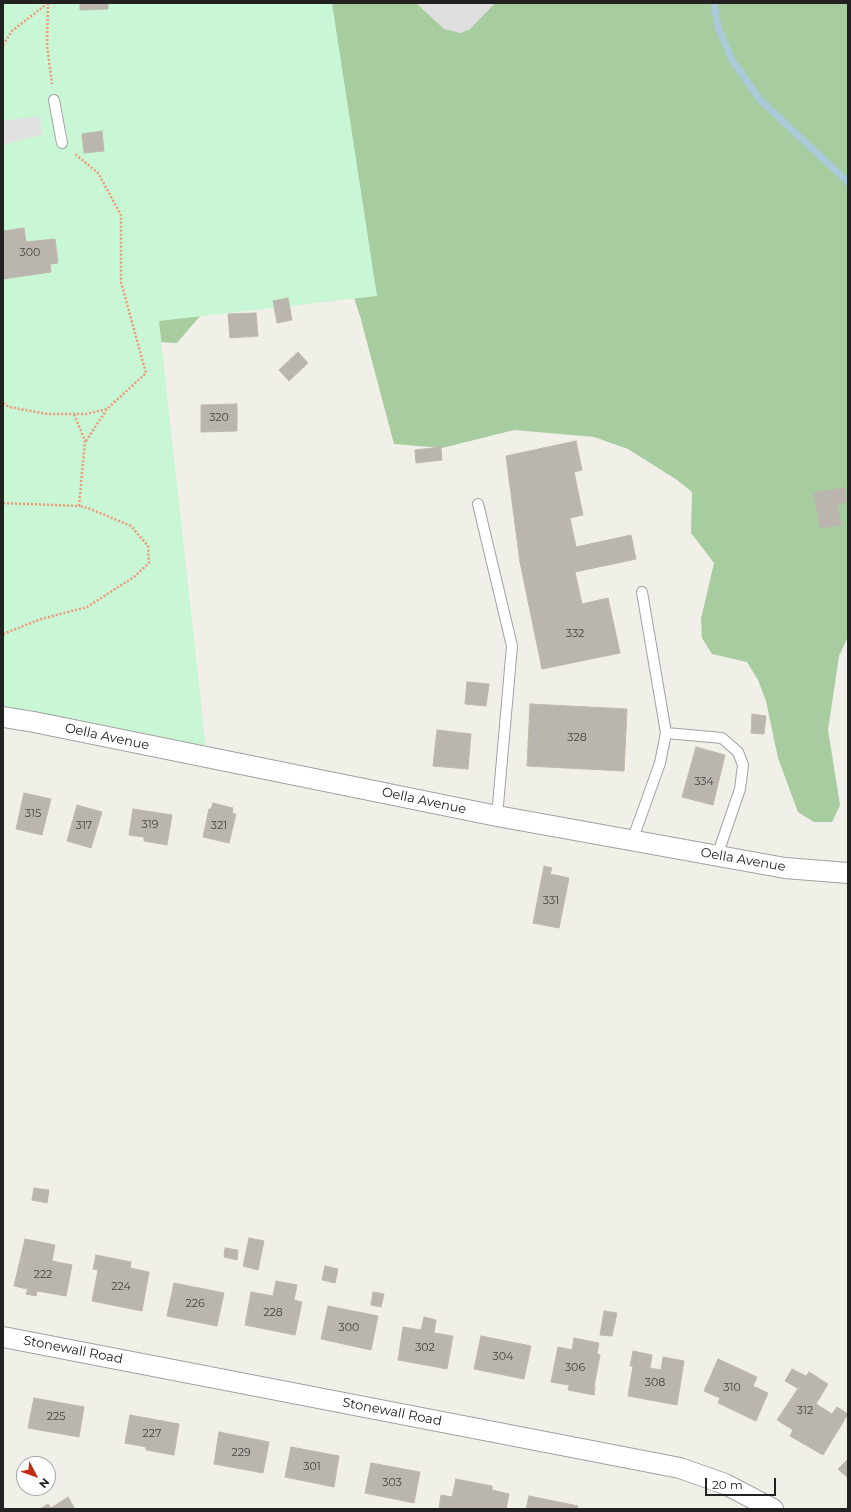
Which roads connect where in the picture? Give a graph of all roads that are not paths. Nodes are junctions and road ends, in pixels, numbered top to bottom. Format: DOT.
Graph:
graph roads {
  1 [pos="54,100"];
  2 [pos="62,143"];
  3 [pos="478,504"];
  4 [pos="642,592"];
  5 [pos="3,717"];
  6 [pos="666,733"];
  7 [pos="497,816"];
  8 [pos="632,841"];
  9 [pos="717,856"];
  10 [pos="848,873"];
  11 [pos="3,1337"];
  12 [pos="773,1509"];
  1 -- 2 [label="lane"];
  3 -- 7 [label="lane"];
  4 -- 6 [label="lane"];
  5 -- 7 [label="street, Oella Avenue"];
  6 -- 8 [label="lane"];
  6 -- 9 [label="lane"];
  7 -- 8 [label="street, Oella Avenue"];
  8 -- 9 [label="street, Oella Avenue"];
  9 -- 10 [label="street, Oella Avenue"];
  11 -- 12 [label="street, Stonewall Road"];
}
